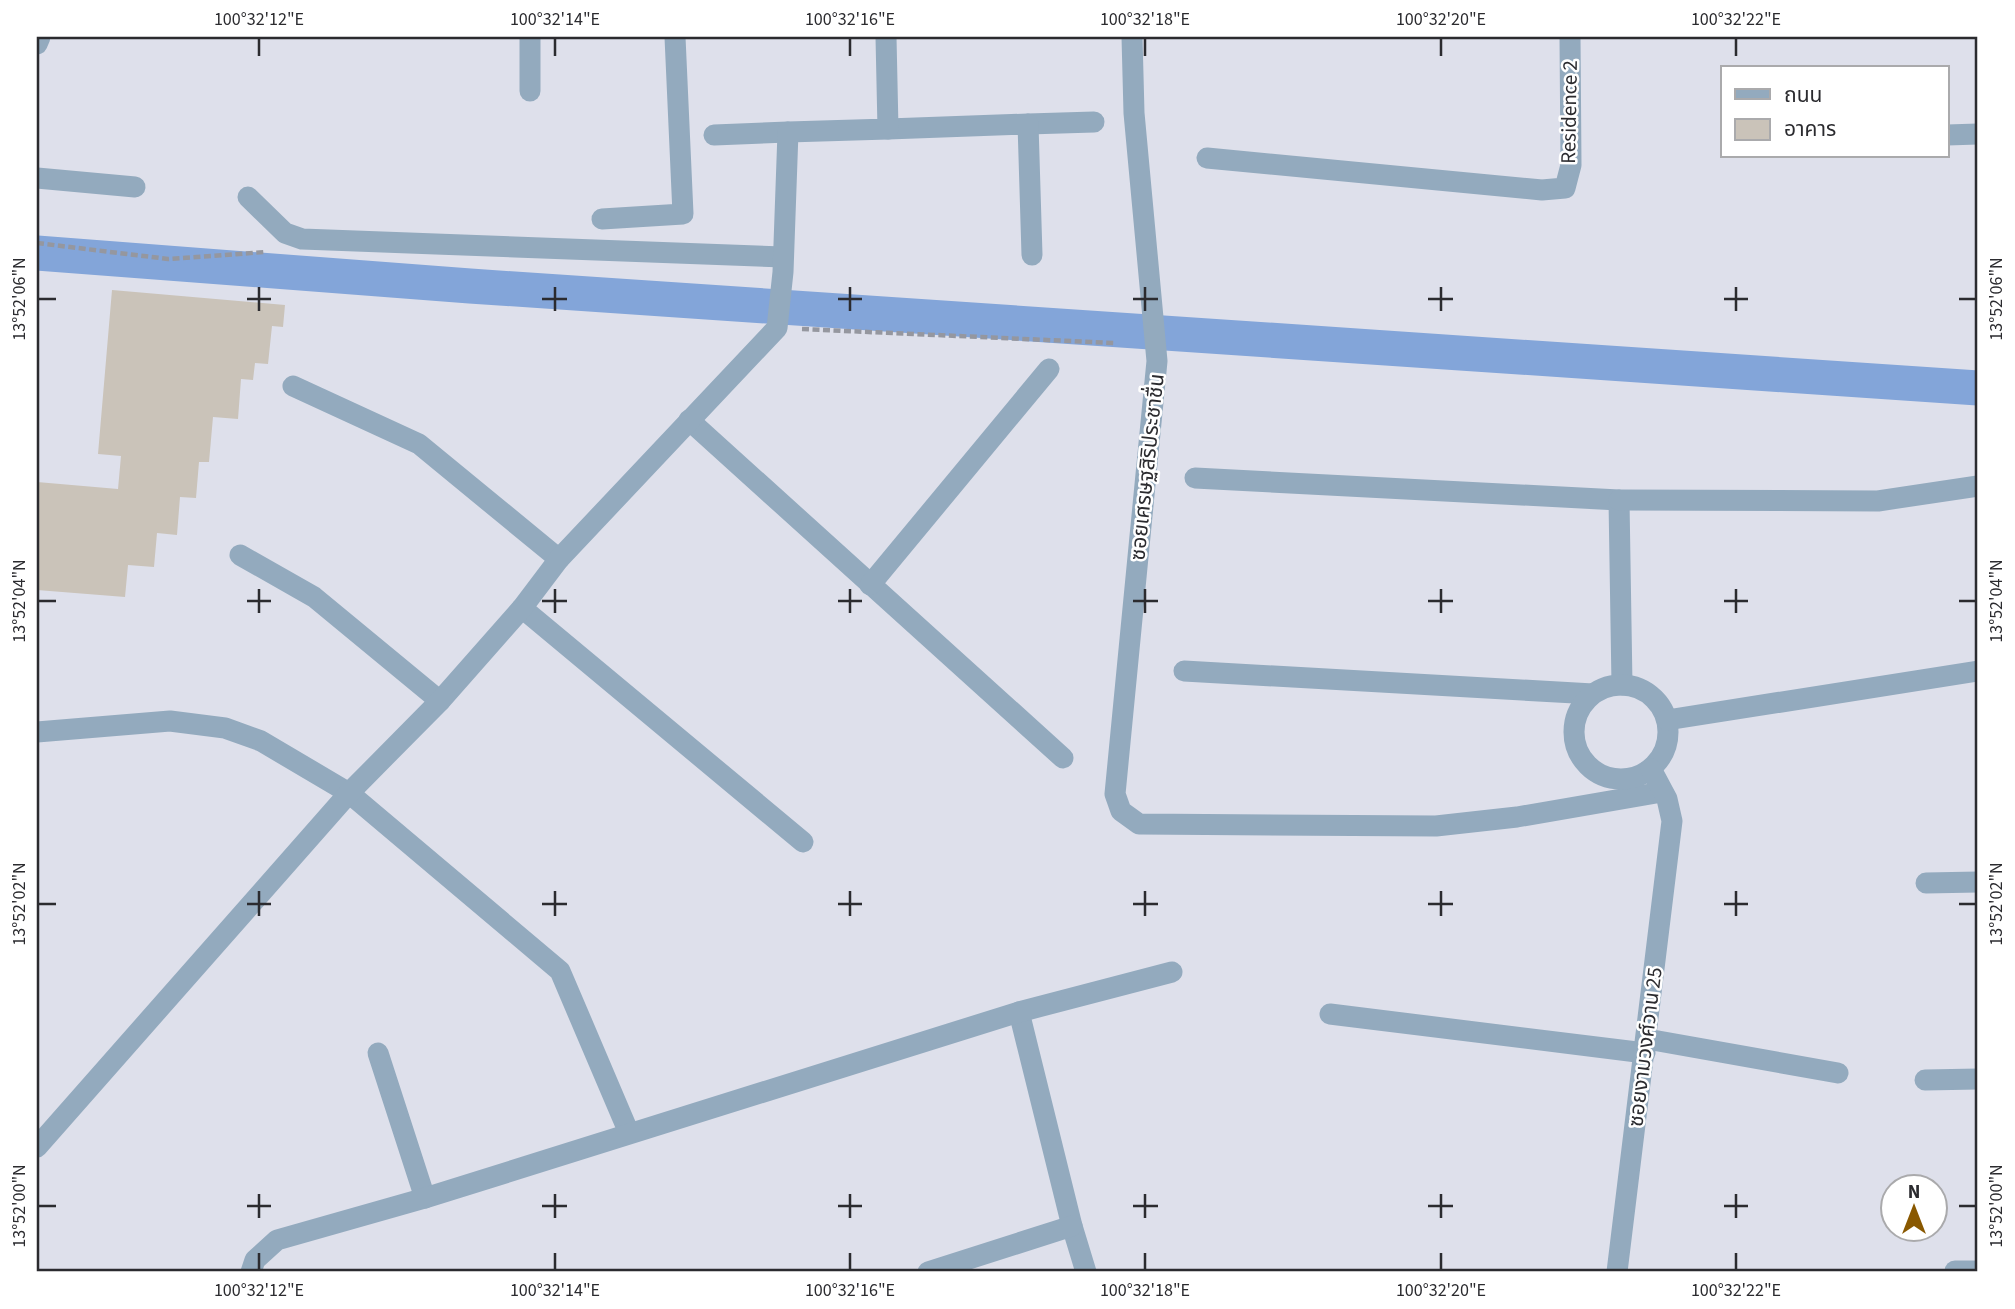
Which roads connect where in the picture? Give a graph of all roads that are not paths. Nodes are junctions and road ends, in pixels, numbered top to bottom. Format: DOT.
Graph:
graph roads {
  1 [pos="40,37"];
  2 [pos="530,37"];
  3 [pos="675,37"];
  4 [pos="886,37"];
  5 [pos="1132,37"];
  6 [pos="1570,37"];
  7 [pos="37,44"];
  8 [pos="530,91"];
  9 [pos="1094,122"];
  10 [pos="1028,124"];
  11 [pos="888,129"];
  12 [pos="788,132"];
  13 [pos="1978,134"];
  14 [pos="714,135"];
  15 [pos="1948,135"];
  16 [pos="1207,158"];
  17 [pos="37,178"];
  18 [pos="135,187"];
  19 [pos="248,197"];
  20 [pos="602,219"];
  21 [pos="1032,255"];
  22 [pos="783,257"];
  23 [pos="1049,369"];
  24 [pos="293,386"];
  25 [pos="690,420"];
  26 [pos="1195,478"];
  27 [pos="1978,486"];
  28 [pos="1619,500"];
  29 [pos="240,555"];
  30 [pos="559,559"];
  31 [pos="870,585"];
  32 [pos="522,608"];
  33 [pos="1184,671"];
  34 [pos="1978,671"];
  35 [pos="1622,685"];
  36 [pos="1593,694"];
  37 [pos="440,701"];
  38 [pos="1667,720"];
  39 [pos="37,732"];
  40 [pos="1063,758"];
  41 [pos="1651,769"];
  42 [pos="1662,792"];
  43 [pos="349,793"];
  44 [pos="803,842"];
  45 [pos="1978,882"];
  46 [pos="1926,883"];
  47 [pos="1172,972"];
  48 [pos="1019,1012"];
  49 [pos="1330,1014"];
  50 [pos="1646,1046"];
  51 [pos="378,1053"];
  52 [pos="1838,1073"];
  53 [pos="1978,1079"];
  54 [pos="1924,1080"];
  55 [pos="629,1133"];
  56 [pos="37,1147"];
  57 [pos="425,1198"];
  58 [pos="1072,1226"];
  59 [pos="1978,1271"];
  60 [pos="251,1272"];
  61 [pos="928,1272"];
  62 [pos="1086,1272"];
  63 [pos="1617,1272"];
  64 [pos="1955,1272"];
  1 -- 7 [label="street"];
  2 -- 8 [label="street"];
  3 -- 20 [label="street"];
  4 -- 11 [label="street"];
  5 -- 42 [label="street, ซอยเศรษฐสิริประชาชื่น"];
  6 -- 16 [label="street, Residence 2"];
  9 -- 10 [label="street"];
  10 -- 11 [label="street"];
  10 -- 21 [label="street"];
  11 -- 12 [label="street"];
  12 -- 14 [label="street"];
  12 -- 22 [label="street"];
  13 -- 15 [label="street"];
  17 -- 18 [label="street"];
  19 -- 22 [label="street"];
  22 -- 25 [label="street"];
  23 -- 31 [label="street"];
  24 -- 30 [label="street"];
  25 -- 30 [label="street"];
  25 -- 31 [label="street"];
  26 -- 28 [label="street"];
  27 -- 28 [label="street"];
  28 -- 35 [label="street"];
  29 -- 37 [label="street"];
  30 -- 32 [label="street"];
  31 -- 40 [label="street"];
  32 -- 37 [label="street"];
  32 -- 44 [label="street"];
  33 -- 36 [label="street"];
  34 -- 38 [label="street"];
  35 -- 36 [label="street"];
  35 -- 38 [label="street"];
  36 -- 41 [label="street"];
  37 -- 43 [label="street"];
  38 -- 41 [label="street"];
  39 -- 43 [label="street"];
  41 -- 42 [label="street"];
  42 -- 50 [label="street, ซอยงามวงศ์วาน 25"];
  43 -- 55 [label="street"];
  43 -- 56 [label="street"];
  45 -- 46 [label="street"];
  47 -- 48 [label="street"];
  48 -- 55 [label="street"];
  48 -- 58 [label="street"];
  49 -- 50 [label="street"];
  50 -- 52 [label="street"];
  50 -- 63 [label="street, ซอยงามวงศ์วาน 25"];
  51 -- 57 [label="street"];
  53 -- 54 [label="street"];
  55 -- 57 [label="street"];
  57 -- 60 [label="street"];
  58 -- 61 [label="street"];
  58 -- 62 [label="street"];
  59 -- 64 [label="street"];
}
